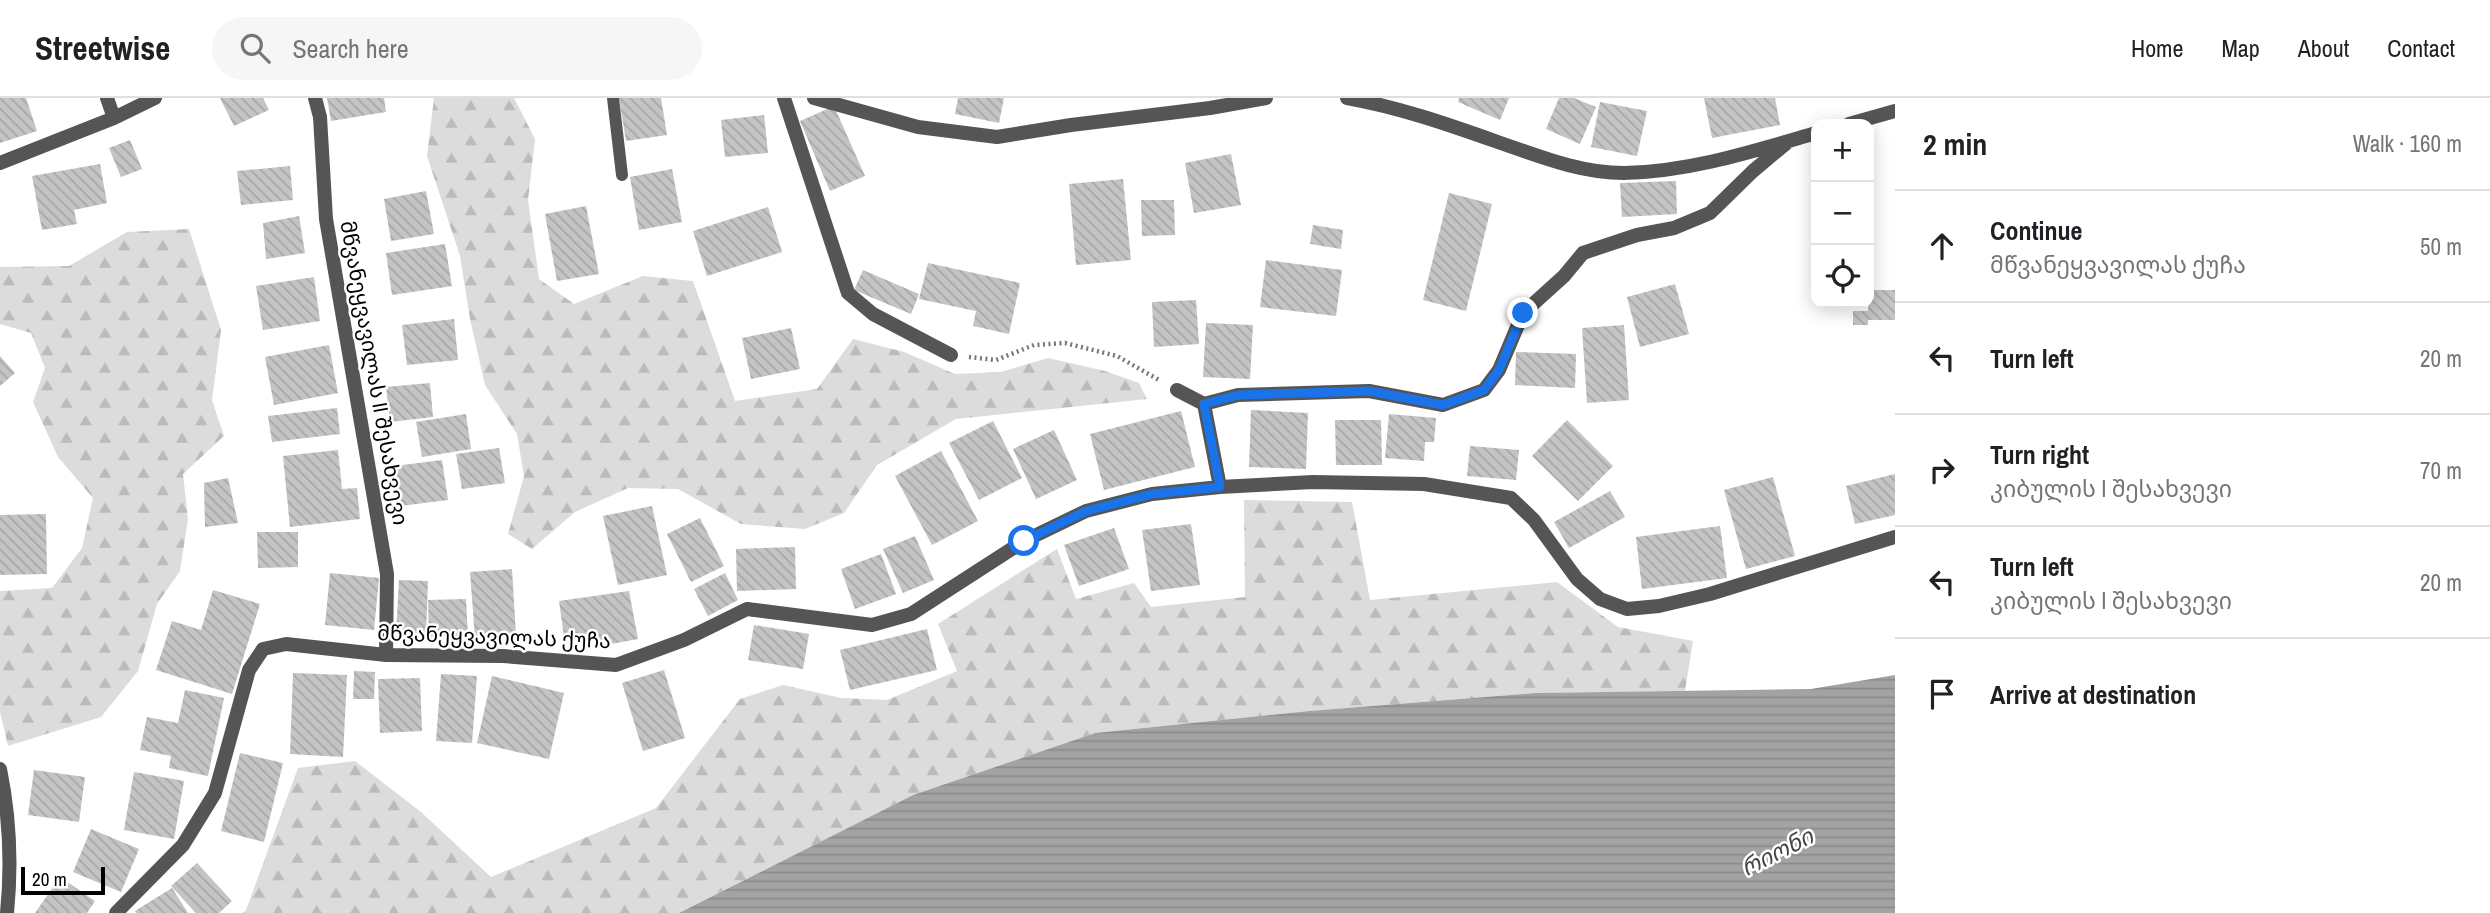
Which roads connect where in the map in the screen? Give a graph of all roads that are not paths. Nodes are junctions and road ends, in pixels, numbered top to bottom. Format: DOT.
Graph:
graph roads {
  1 [pos="107,98"];
  2 [pos="155,98"];
  3 [pos="315,98"];
  4 [pos="613,98"];
  5 [pos="784,98"];
  6 [pos="814,98"];
  7 [pos="1266,98"];
  8 [pos="1347,98"];
  9 [pos="1895,111"];
  10 [pos="114,118"];
  11 [pos="1867,119"];
  12 [pos="1811,134"];
  13 [pos="1789,141"];
  14 [pos="0,163"];
  15 [pos="622,175"];
  16 [pos="951,355"];
  17 [pos="1177,390"];
  18 [pos="1204,404"];
  19 [pos="1220,487"];
  20 [pos="1895,537"];
  21 [pos="386,655"];
  22 [pos="0,769"];
  23 [pos="7,913"];
  24 [pos="116,913"];
  1 -- 10 [label="street"];
  2 -- 10 [label="street"];
  3 -- 21 [label="street, მწვანეყვავილას II შესახვევი"];
  4 -- 15 [label="lane"];
  5 -- 16 [label="street"];
  6 -- 7 [label="street"];
  8 -- 13 [label="street"];
  9 -- 11 [label="street"];
  10 -- 14 [label="street"];
  12 -- 13 [label="street"];
  13 -- 18 [label="street"];
  17 -- 18 [label="street"];
  18 -- 19 [label="street"];
  19 -- 20 [label="street, მწვანეყვავილას ქუჩა"];
  19 -- 21 [label="street, მწვანეყვავილას ქუჩა"];
  21 -- 24 [label="street, მწვანეყვავილას ქუჩა"];
  22 -- 23 [label="street"];
}
